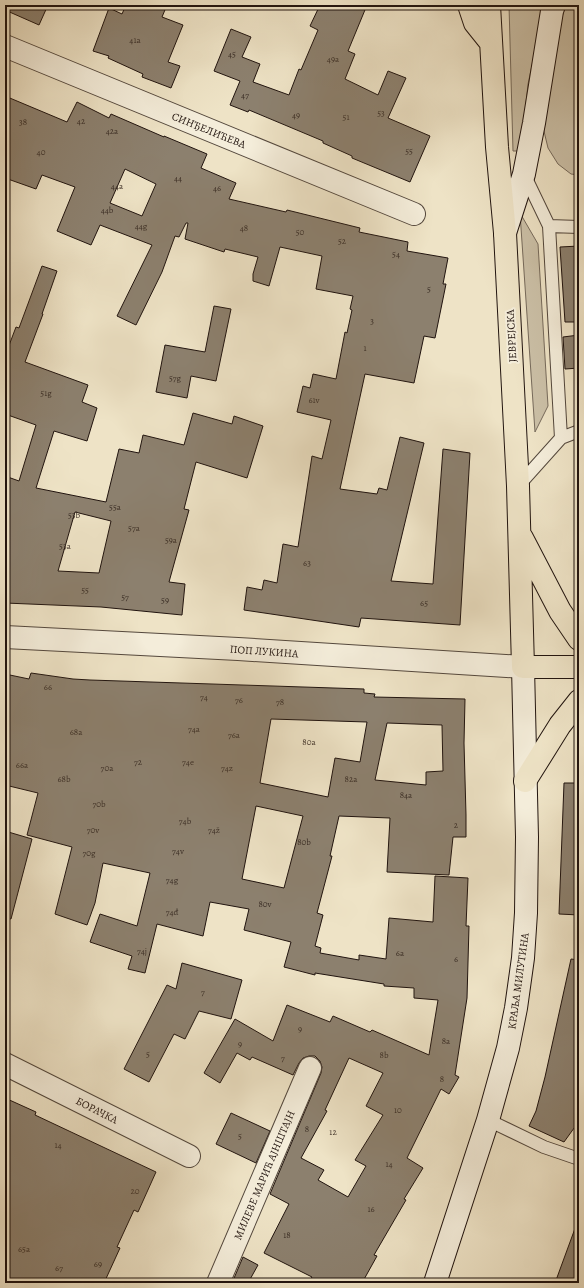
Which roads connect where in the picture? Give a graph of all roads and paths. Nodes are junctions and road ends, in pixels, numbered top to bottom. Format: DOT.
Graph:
graph roads {
  1 [pos="469,5"];
  2 [pos="489,5"];
  3 [pos="554,5"];
  4 [pos="491,43"];
  5 [pos="5,46"];
  6 [pos="524,174"];
  7 [pos="414,214"];
  8 [pos="549,226"];
  9 [pos="579,227"];
  10 [pos="505,233"];
  11 [pos="579,431"];
  12 [pos="561,438"];
  13 [pos="518,486"];
  14 [pos="519,533"];
  15 [pos="5,637"];
  16 [pos="579,639"];
  17 [pos="523,667"];
  18 [pos="579,667"];
  19 [pos="579,701"];
  20 [pos="525,781"];
  21 [pos="5,1064"];
  22 [pos="310,1068"];
  23 [pos="488,1120"];
  24 [pos="189,1156"];
  25 [pos="579,1159"];
  26 [pos="437,1282"];
  27 [pos="218,1283"];
  1 -- 4 [label="main road"];
  2 -- 4 [label="main road, ЈЕВРЕЈСКА"];
  3 -- 6 [label="street"];
  4 -- 10 [label="main road, ЈЕВРЕЈСКА"];
  5 -- 7 [label="street, СИНЂЕЛИЋЕВА"];
  6 -- 8 [label="lane"];
  6 -- 10 [label="street"];
  8 -- 9 [label="lane"];
  8 -- 12 [label="lane"];
  10 -- 13 [label="main road, ЈЕВРЕЈСКА"];
  11 -- 12 [label="lane"];
  12 -- 13 [label="lane"];
  13 -- 14 [label="main road, ЈЕВРЕЈСКА"];
  14 -- 16 [label="main road"];
  14 -- 17 [label="main road, ЈЕВРЕЈСКА"];
  15 -- 17 [label="street, ПОП ЛУКИНА"];
  17 -- 18 [label="main road"];
  17 -- 20 [label="street, КРАЉА МИЛУТИНА"];
  19 -- 20 [label="main road"];
  20 -- 23 [label="street, КРАЉА МИЛУТИНА"];
  21 -- 24 [label="street, БОРАЧКА"];
  22 -- 27 [label="street, МИЛЕВЕ МАРИЋ АЈНШТАЈН"];
  23 -- 25 [label="lane"];
  23 -- 26 [label="street, КРАЉА МИЛУТИНА"];
}
